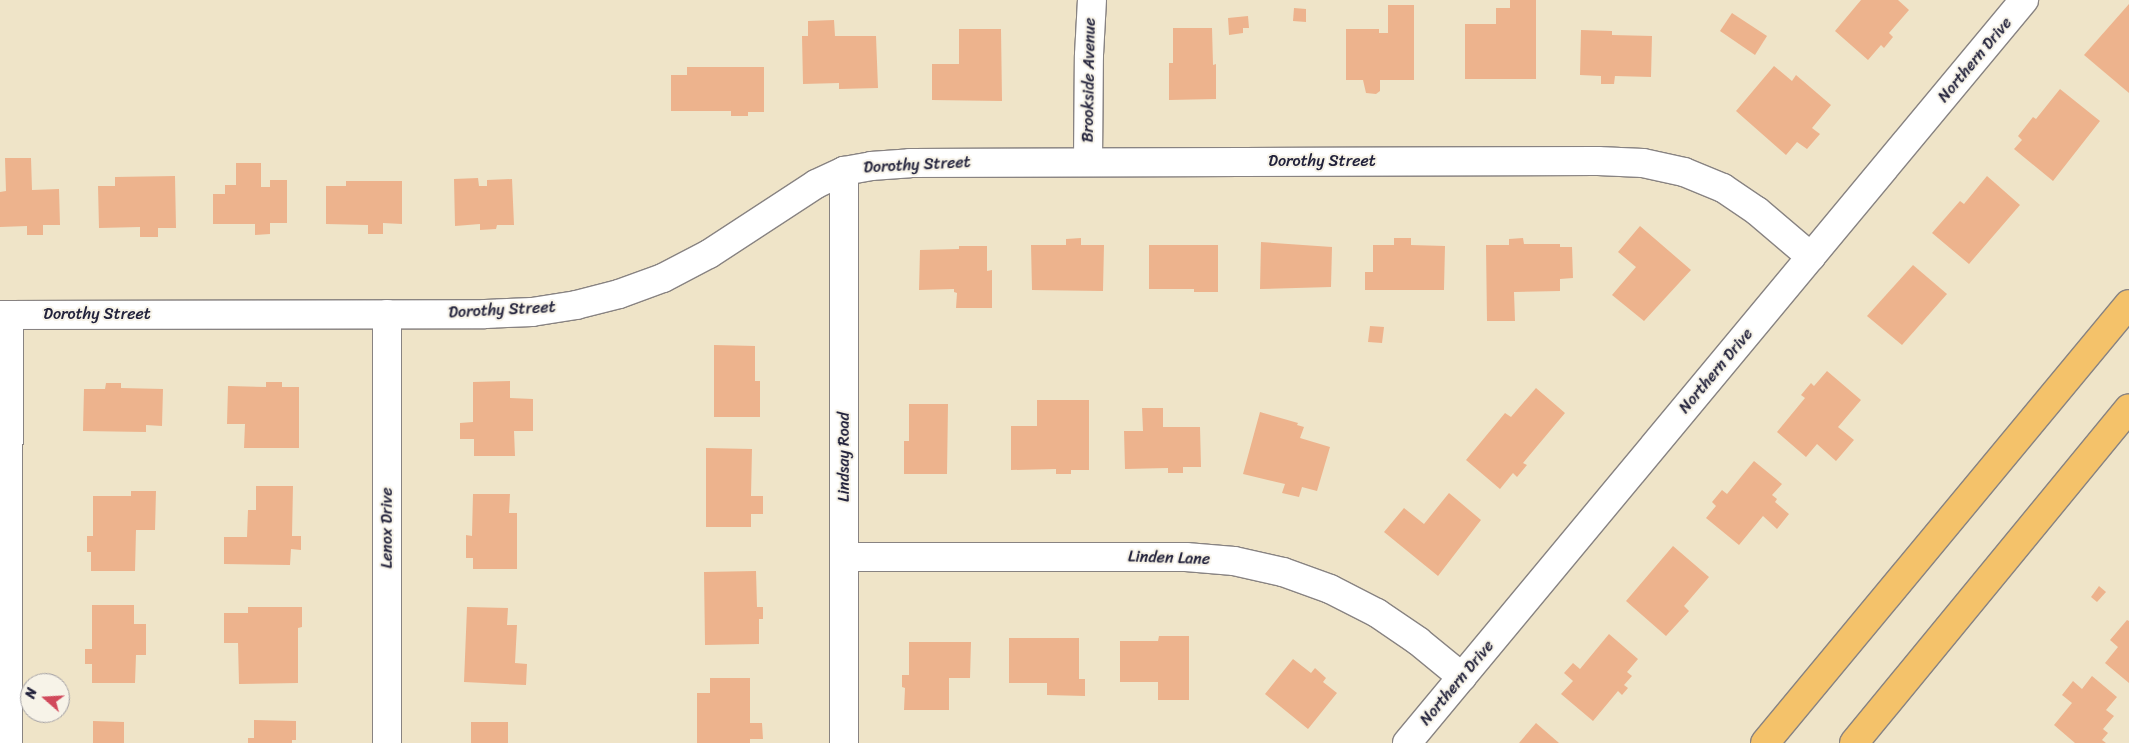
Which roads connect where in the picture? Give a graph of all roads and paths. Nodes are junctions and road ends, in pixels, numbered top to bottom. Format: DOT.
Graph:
graph roads {
  1 [pos="1092,0"];
  2 [pos="2024,0"];
  3 [pos="1088,161"];
  4 [pos="844,171"];
  5 [pos="1811,256"];
  6 [pos="2129,304"];
  7 [pos="4,314"];
  8 [pos="387,314"];
  9 [pos="2129,408"];
  10 [pos="844,556"];
  11 [pos="1462,677"];
  12 [pos="4,692"];
  13 [pos="8,743"];
  14 [pos="388,743"];
  15 [pos="844,743"];
  16 [pos="1408,743"];
  17 [pos="1765,743"];
  18 [pos="1854,743"];
  1 -- 3 [label="street, Brookside Avenue"];
  2 -- 5 [label="street, Northern Drive"];
  3 -- 4 [label="street, Dorothy Street"];
  3 -- 5 [label="street, Dorothy Street"];
  4 -- 8 [label="street, Dorothy Street"];
  4 -- 10 [label="street, Lindsay Road"];
  5 -- 11 [label="street, Northern Drive"];
  6 -- 17 [label="highway"];
  7 -- 8 [label="street, Dorothy Street"];
  7 -- 12 [label="street"];
  8 -- 14 [label="street, Lenox Drive"];
  9 -- 18 [label="highway"];
  10 -- 11 [label="street, Linden Lane"];
  10 -- 15 [label="street, Lindsay Road"];
  11 -- 16 [label="street, Northern Drive"];
  12 -- 13 [label="street"];
}
